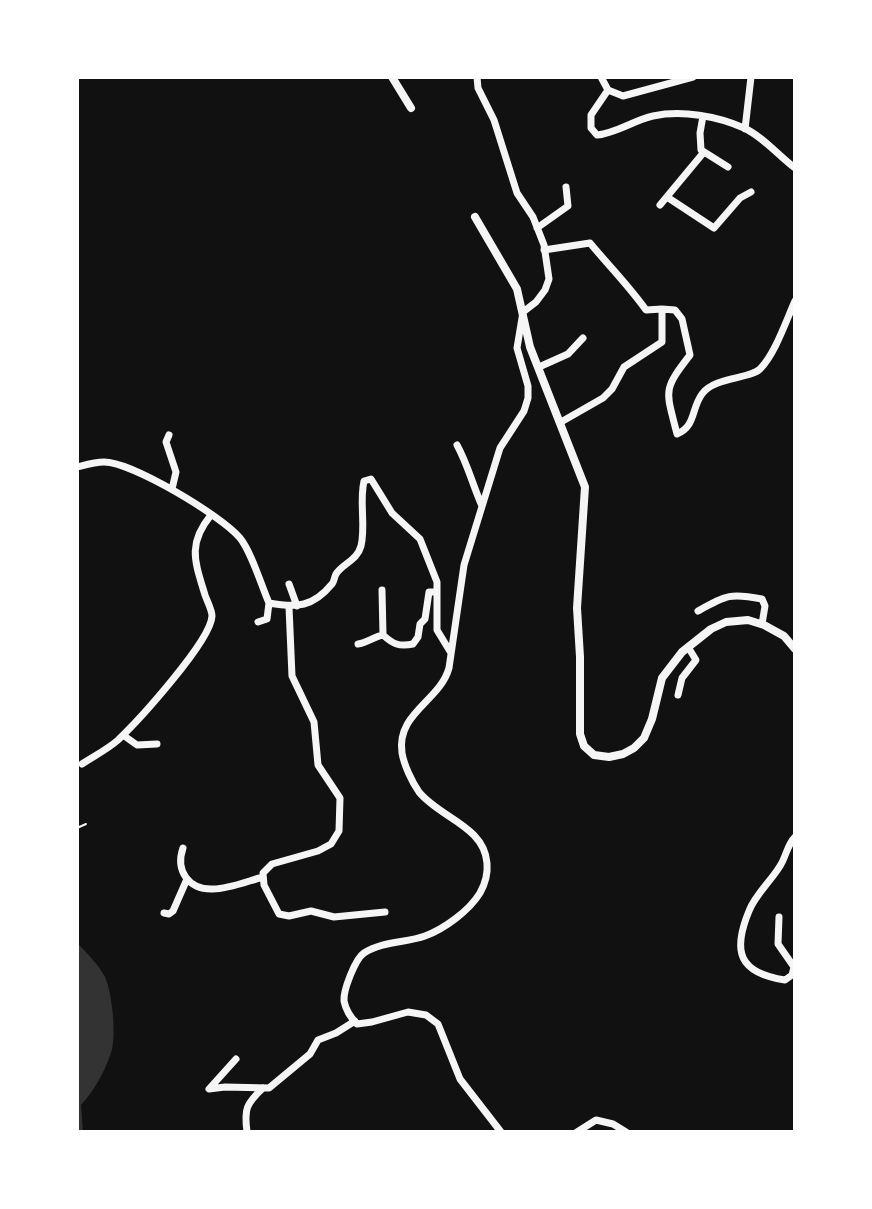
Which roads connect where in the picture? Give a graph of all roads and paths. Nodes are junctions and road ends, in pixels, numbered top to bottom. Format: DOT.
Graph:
graph roads {
  1 [pos="393,77"];
  2 [pos="477,77"];
  3 [pos="601,77"];
  4 [pos="692,77"];
  5 [pos="751,77"];
  6 [pos="608,90"];
  7 [pos="411,108"];
  8 [pos="704,116"];
  9 [pos="745,129"];
  10 [pos="704,152"];
  11 [pos="728,167"];
  12 [pos="795,168"];
  13 [pos="566,187"];
  14 [pos="751,192"];
  15 [pos="667,197"];
  16 [pos="660,205"];
  17 [pos="475,217"];
  18 [pos="537,229"];
  19 [pos="544,250"];
  20 [pos="795,301"];
  21 [pos="662,309"];
  22 [pos="523,312"];
  23 [pos="583,338"];
  24 [pos="539,367"];
  25 [pos="561,422"];
  26 [pos="169,435"];
  27 [pos="457,445"];
  28 [pos="77,467"];
  29 [pos="172,489"];
  30 [pos="482,507"];
  31 [pos="211,515"];
  32 [pos="289,584"];
  33 [pos="382,590"];
  34 [pos="437,592"];
  35 [pos="269,603"];
  36 [pos="293,606"];
  37 [pos="698,611"];
  38 [pos="258,622"];
  39 [pos="762,624"];
  40 [pos="383,635"];
  41 [pos="358,644"];
  42 [pos="688,647"];
  43 [pos="795,649"];
  44 [pos="452,653"];
  45 [pos="678,695"];
  46 [pos="123,735"];
  47 [pos="157,744"];
  48 [pos="82,764"];
  49 [pos="86,824"];
  50 [pos="77,828"];
  51 [pos="795,837"];
  52 [pos="183,848"];
  53 [pos="263,877"];
  54 [pos="187,879"];
  55 [pos="385,912"];
  56 [pos="164,913"];
  57 [pos="779,917"];
  58 [pos="355,1021"];
  59 [pos="236,1059"];
  60 [pos="263,1088"];
  61 [pos="247,1132"];
  62 [pos="501,1132"];
  63 [pos="577,1132"];
  64 [pos="626,1132"];
  1 -- 7 [label="street"];
  2 -- 18 [label="street"];
  3 -- 6 [label="street"];
  4 -- 6 [label="street"];
  5 -- 9 [label="street"];
  6 -- 8 [label="street"];
  8 -- 9 [label="street"];
  8 -- 10 [label="street"];
  9 -- 12 [label="street"];
  10 -- 11 [label="street"];
  10 -- 15 [label="street"];
  13 -- 18 [label="street"];
  14 -- 15 [label="street"];
  15 -- 16 [label="street"];
  17 -- 22 [label="street"];
  18 -- 19 [label="street"];
  19 -- 21 [label="street"];
  19 -- 22 [label="street"];
  20 -- 21 [label="street"];
  21 -- 25 [label="street"];
  22 -- 24 [label="street"];
  22 -- 30 [label="street"];
  23 -- 24 [label="street"];
  24 -- 25 [label="street"];
  25 -- 42 [label="street"];
  26 -- 29 [label="street"];
  27 -- 30 [label="street"];
  28 -- 29 [label="street"];
  29 -- 31 [label="street"];
  30 -- 44 [label="street"];
  31 -- 35 [label="street"];
  31 -- 46 [label="street"];
  32 -- 36 [label="street"];
  33 -- 40 [label="street"];
  34 -- 36 [label="street"];
  34 -- 40 [label="street"];
  34 -- 44 [label="street"];
  35 -- 36 [label="street"];
  35 -- 38 [label="street"];
  36 -- 53 [label="street"];
  37 -- 39 [label="street"];
  39 -- 42 [label="street"];
  39 -- 43 [label="street"];
  40 -- 41 [label="street"];
  42 -- 45 [label="street"];
  44 -- 58 [label="street"];
  46 -- 47 [label="street"];
  46 -- 48 [label="street"];
  49 -- 50 [label="path"];
  51 -- 57 [label="street"];
  52 -- 54 [label="street"];
  53 -- 54 [label="street"];
  53 -- 55 [label="street"];
  54 -- 56 [label="street"];
  58 -- 60 [label="street"];
  58 -- 62 [label="street"];
  59 -- 60 [label="street"];
  60 -- 61 [label="street"];
  63 -- 64 [label="street"];
}
